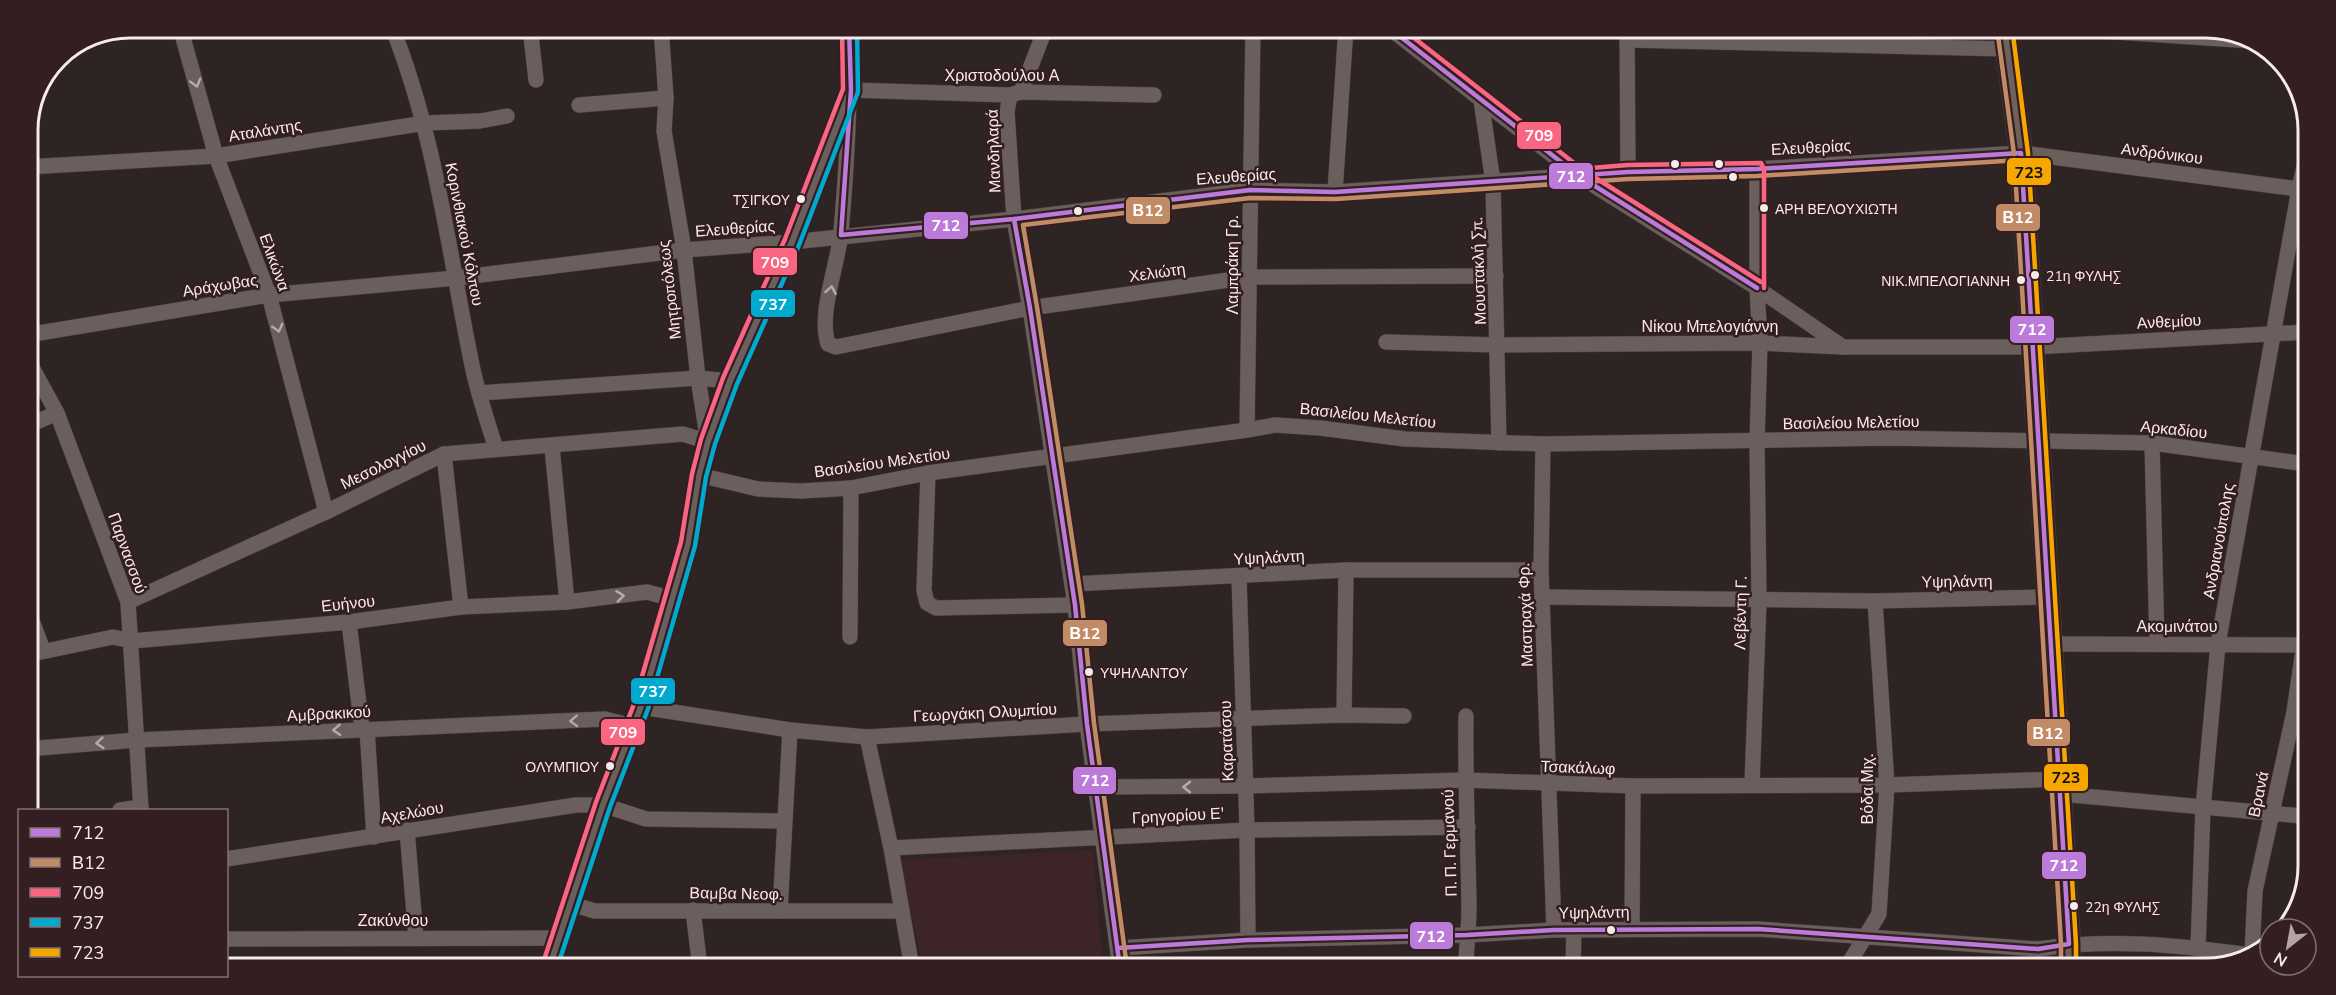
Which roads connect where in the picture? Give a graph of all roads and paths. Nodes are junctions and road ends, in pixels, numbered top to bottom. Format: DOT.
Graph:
graph roads {
  1 [pos="183,38"];
  2 [pos="396,38"];
  3 [pos="531,38"];
  4 [pos="662,38"];
  5 [pos="849,38"];
  6 [pos="1041,38"];
  7 [pos="1253,38"];
  8 [pos="1345,38"];
  9 [pos="1402,38"];
  10 [pos="1628,38"];
  11 [pos="1723,38"];
  12 [pos="2005,38"];
  13 [pos="2007,50"];
  14 [pos="536,80"];
  15 [pos="850,90"];
  16 [pos="1016,94"];
  17 [pos="1154,95"];
  18 [pos="666,98"];
  19 [pos="1481,99"];
  20 [pos="579,105"];
  21 [pos="507,116"];
  22 [pos="425,123"];
  23 [pos="2021,153"];
  24 [pos="216,156"];
  25 [pos="38,166"];
  26 [pos="1757,169"];
  27 [pos="1628,172"];
  28 [pos="1579,176"];
  29 [pos="1493,182"];
  30 [pos="2298,189"];
  31 [pos="1250,190"];
  32 [pos="1335,192"];
  33 [pos="2298,195"];
  34 [pos="1014,219"];
  35 [pos="841,235"];
  36 [pos="792,242"];
  37 [pos="684,250"];
  38 [pos="1496,276"];
  39 [pos="1250,277"];
  40 [pos="456,278"];
  41 [pos="1757,288"];
  42 [pos="269,295"];
  43 [pos="1030,308"];
  44 [pos="2298,332"];
  45 [pos="38,333"];
  46 [pos="2273,333"];
  47 [pos="1386,342"];
  48 [pos="1760,343"];
  49 [pos="1498,345"];
  50 [pos="1843,347"];
  51 [pos="2033,347"];
  52 [pos="38,378"];
  53 [pos="698,378"];
  54 [pos="730,381"];
  55 [pos="480,393"];
  56 [pos="57,413"];
  57 [pos="38,421"];
  58 [pos="1247,430"];
  59 [pos="2038,440"];
  60 [pos="708,442"];
  61 [pos="1757,442"];
  62 [pos="1499,443"];
  63 [pos="2152,443"];
  64 [pos="1542,444"];
  65 [pos="552,447"];
  66 [pos="496,449"];
  67 [pos="444,454"];
  68 [pos="1053,456"];
  69 [pos="2251,457"];
  70 [pos="2298,463"];
  71 [pos="928,473"];
  72 [pos="699,475"];
  73 [pos="851,488"];
  74 [pos="326,512"];
  75 [pos="1346,570"];
  76 [pos="1541,570"];
  77 [pos="1239,577"];
  78 [pos="1072,584"];
  79 [pos="1543,597"];
  80 [pos="2048,597"];
  81 [pos="674,599"];
  82 [pos="1759,601"];
  83 [pos="1875,601"];
  84 [pos="128,602"];
  85 [pos="567,602"];
  86 [pos="1075,605"];
  87 [pos="461,607"];
  88 [pos="349,622"];
  89 [pos="38,637"];
  90 [pos="850,637"];
  91 [pos="132,640"];
  92 [pos="2051,644"];
  93 [pos="2157,644"];
  94 [pos="2218,644"];
  95 [pos="2298,644"];
  96 [pos="43,650"];
  97 [pos="38,652"];
  98 [pos="2298,685"];
  99 [pos="641,707"];
  100 [pos="1344,715"];
  101 [pos="1404,716"];
  102 [pos="1466,716"];
  103 [pos="1242,719"];
  104 [pos="1087,724"];
  105 [pos="632,726"];
  106 [pos="364,729"];
  107 [pos="790,730"];
  108 [pos="867,737"];
  109 [pos="137,740"];
  110 [pos="38,748"];
  111 [pos="1465,780"];
  112 [pos="1548,784"];
  113 [pos="1752,784"];
  114 [pos="1887,784"];
  115 [pos="1245,786"];
  116 [pos="1633,786"];
  117 [pos="1095,787"];
  118 [pos="2060,787"];
  119 [pos="603,805"];
  120 [pos="2203,808"];
  121 [pos="141,809"];
  122 [pos="2272,813"];
  123 [pos="2298,816"];
  124 [pos="784,821"];
  125 [pos="1468,827"];
  126 [pos="407,830"];
  127 [pos="1247,830"];
  128 [pos="374,837"];
  129 [pos="1102,837"];
  130 [pos="891,848"];
  131 [pos="228,859"];
  132 [pos="571,904"];
  133 [pos="693,910"];
  134 [pos="780,911"];
  135 [pos="902,911"];
  136 [pos="1632,929"];
  137 [pos="1554,930"];
  138 [pos="1574,930"];
  139 [pos="1467,935"];
  140 [pos="416,938"];
  141 [pos="559,938"];
  142 [pos="1864,938"];
  143 [pos="228,939"];
  144 [pos="1248,940"];
  145 [pos="2069,944"];
  146 [pos="2252,946"];
  147 [pos="1118,948"];
  148 [pos="2198,948"];
  149 [pos="2237,952"];
  150 [pos="552,958"];
  151 [pos="699,958"];
  152 [pos="910,958"];
  153 [pos="1119,958"];
  154 [pos="1466,958"];
  155 [pos="1573,958"];
  156 [pos="1852,958"];
  157 [pos="2068,958"];
  1 -- 24 [label="street, Ελικώνα, one-way"];
  2 -- 22 [label="street, Κορινθιακού Κόλπου"];
  3 -- 14 [label="street"];
  4 -- 18 [label="street, Μητροπόλεως"];
  5 -- 15 [label="street"];
  6 -- 16 [label="street, Μανδηλαρά"];
  7 -- 31 [label="street, Λαμπράκη Γρ."];
  8 -- 32 [label="street"];
  9 -- 19 [label="street"];
  10 -- 27 [label="street"];
  11 -- 13 [label="street"];
  12 -- 13 [label="main road"];
  13 -- 23 [label="main road"];
  15 -- 16 [label="street, Χριστοδούλου Α"];
  15 -- 35 [label="street"];
  15 -- 36 [label="street"];
  16 -- 17 [label="street, Χριστοδούλου Α"];
  16 -- 34 [label="street, Μανδηλαρά"];
  18 -- 20 [label="street"];
  18 -- 37 [label="street, Μητροπόλεως"];
  19 -- 28 [label="street"];
  19 -- 29 [label="street, Μουστακλή Σπ."];
  21 -- 22 [label="street, Αταλάντης"];
  22 -- 24 [label="street, Αταλάντης"];
  22 -- 40 [label="street, Κορινθιακού Κόλπου"];
  23 -- 26 [label="street, Ελευθερίας"];
  23 -- 30 [label="street, Ανδρόνικου"];
  23 -- 51 [label="main road"];
  24 -- 25 [label="street, Αταλάντης"];
  24 -- 42 [label="street, Ελικώνα"];
  26 -- 27 [label="street, Ελευθερίας"];
  26 -- 41 [label="street, Λεβέντη Γ."];
  27 -- 28 [label="street, Ελευθερίας"];
  28 -- 29 [label="street, Ελευθερίας"];
  28 -- 41 [label="street"];
  29 -- 32 [label="street, Ελευθερίας"];
  29 -- 38 [label="street, Μουστακλή Σπ."];
  31 -- 32 [label="street, Ελευθερίας"];
  31 -- 34 [label="street, Ελευθερίας"];
  31 -- 39 [label="street, Λαμπράκη Γρ."];
  33 -- 46 [label="street, Ανδριανούπολης"];
  34 -- 35 [label="street, Ελευθερίας"];
  34 -- 43 [label="street, Μανδηλαρά"];
  35 -- 36 [label="street, Ελευθερίας"];
  43 -- 35 [label="street, Χελιώτη, one-way"];
  36 -- 37 [label="street, Ελευθερίας"];
  36 -- 54 [label="street"];
  37 -- 40 [label="street, Ελευθερίας"];
  37 -- 53 [label="street, Μητροπόλεως"];
  38 -- 39 [label="street, Χελιώτη"];
  38 -- 49 [label="street, Μουστακλή Σπ."];
  39 -- 43 [label="street, Χελιώτη"];
  39 -- 58 [label="street, Λαμπράκη Γρ."];
  40 -- 42 [label="street, Αράχωβας"];
  40 -- 55 [label="street, Κορινθιακού Κόλπου"];
  41 -- 48 [label="street, Λεβέντη Γ."];
  41 -- 50 [label="street"];
  42 -- 45 [label="street, Αράχωβας"];
  42 -- 74 [label="street, Ελικώνα, one-way"];
  43 -- 68 [label="street, Μανδηλαρά"];
  44 -- 46 [label="street, Ανθεμίου"];
  46 -- 51 [label="street, Ανθεμίου"];
  46 -- 69 [label="street, Ανδριανούπολης"];
  47 -- 49 [label="street, Νίκου Μπελογιάννη"];
  48 -- 49 [label="street, Νίκου Μπελογιάννη"];
  48 -- 50 [label="street, Νίκου Μπελογιάννη"];
  48 -- 61 [label="street, Λεβέντη Γ."];
  49 -- 62 [label="street, Μουστακλή Σπ."];
  50 -- 51 [label="street, Νίκου Μπελογιάννη"];
  51 -- 59 [label="main road"];
  52 -- 56 [label="street, Παρνασσού"];
  53 -- 54 [label="street"];
  53 -- 55 [label="street"];
  53 -- 60 [label="street, Μητροπόλεως"];
  54 -- 60 [label="street"];
  55 -- 66 [label="street, Κορινθιακού Κόλπου"];
  56 -- 57 [label="street"];
  56 -- 84 [label="street, Παρνασσού"];
  58 -- 62 [label="street, Βασιλείου Μελετίου"];
  58 -- 68 [label="street, Βασιλείου Μελετίου"];
  59 -- 61 [label="street, Βασιλείου Μελετίου"];
  59 -- 63 [label="street, Αρκαδίου"];
  59 -- 80 [label="main road"];
  60 -- 65 [label="street, Μεσολογγίου"];
  60 -- 72 [label="street"];
  61 -- 64 [label="street, Βασιλείου Μελετίου"];
  61 -- 82 [label="street, Λεβέντη Γ."];
  62 -- 64 [label="street, Βασιλείου Μελετίου"];
  63 -- 69 [label="street, Αρκαδίου"];
  63 -- 93 [label="street"];
  64 -- 76 [label="street, Μαστραχά Φρ."];
  65 -- 66 [label="street, Μεσολογγίου"];
  65 -- 85 [label="street"];
  66 -- 67 [label="street, Μεσολογγίου"];
  67 -- 74 [label="street, Μεσολογγίου"];
  67 -- 87 [label="street"];
  68 -- 71 [label="street, Βασιλείου Μελετίου"];
  68 -- 78 [label="street, Μανδηλαρά"];
  69 -- 70 [label="street, Αρκαδίου"];
  69 -- 94 [label="street, Ανδριανούπολης"];
  71 -- 73 [label="street, Βασιλείου Μελετίου"];
  71 -- 86 [label="street"];
  72 -- 73 [label="street, Βασιλείου Μελετίου"];
  72 -- 81 [label="street"];
  73 -- 90 [label="street"];
  74 -- 84 [label="street, Μεσολογγίου"];
  75 -- 76 [label="street, Υψηλάντη"];
  75 -- 77 [label="street, Υψηλάντη"];
  75 -- 100 [label="street"];
  76 -- 79 [label="street, Μαστραχά Φρ."];
  77 -- 78 [label="street, Υψηλάντη"];
  77 -- 103 [label="street, Καρατάσου"];
  78 -- 86 [label="street, Μανδηλαρά"];
  79 -- 82 [label="street, Υψηλάντη"];
  79 -- 112 [label="street, Μαστραχά Φρ."];
  80 -- 83 [label="street, Υψηλάντη"];
  80 -- 92 [label="main road"];
  85 -- 81 [label="street, Ευήνου, one-way"];
  81 -- 99 [label="street"];
  82 -- 83 [label="street, Υψηλάντη"];
  82 -- 113 [label="street, Λεβέντη Γ."];
  83 -- 114 [label="street, Βόδα Μιχ."];
  84 -- 91 [label="street, Παρνασσού"];
  85 -- 87 [label="street, Ευήνου"];
  86 -- 104 [label="street, Μανδηλαρά"];
  87 -- 88 [label="street, Ευήνου"];
  88 -- 91 [label="street, Ευήνου"];
  88 -- 106 [label="street"];
  89 -- 96 [label="street"];
  91 -- 96 [label="street, Ευήνου"];
  91 -- 109 [label="street, Παρνασσού"];
  92 -- 93 [label="street, Ακομινάτου"];
  92 -- 118 [label="main road"];
  93 -- 94 [label="street, Ακομινάτου"];
  94 -- 95 [label="street, Ακομινάτου"];
  94 -- 120 [label="street, Ανδριανούπολης"];
  96 -- 97 [label="street, Ευήνου"];
  98 -- 122 [label="street, Βρανά"];
  99 -- 105 [label="street"];
  99 -- 107 [label="street, Γεωργάκη Ολυμπίου"];
  100 -- 101 [label="street, Γεωργάκη Ολυμπίου"];
  100 -- 103 [label="street, Γεωργάκη Ολυμπίου"];
  102 -- 111 [label="street, Π. Π. Γερμανού"];
  103 -- 104 [label="street, Γεωργάκη Ολυμπίου"];
  103 -- 115 [label="street, Καρατάσου"];
  104 -- 108 [label="street, Γεωργάκη Ολυμπίου"];
  104 -- 117 [label="street, Μανδηλαρά"];
  105 -- 106 [label="street, Αμβρακικού, one-way"];
  105 -- 119 [label="street"];
  106 -- 109 [label="street, Αμβρακικού, one-way"];
  106 -- 128 [label="street"];
  107 -- 108 [label="street, Γεωργάκη Ολυμπίου"];
  107 -- 124 [label="street"];
  108 -- 130 [label="street"];
  109 -- 110 [label="street, Αμβρακικού, one-way"];
  109 -- 121 [label="street, Παρνασσού"];
  111 -- 112 [label="street, Τσακάλωφ"];
  111 -- 115 [label="street, Τσακάλωφ"];
  111 -- 125 [label="street, Π. Π. Γερμανού"];
  112 -- 116 [label="street, Τσακάλωφ"];
  112 -- 137 [label="street, Μαστραχά Φρ."];
  113 -- 114 [label="street, Τσακάλωφ"];
  113 -- 116 [label="street, Τσακάλωφ"];
  114 -- 118 [label="street, Τσακάλωφ"];
  114 -- 142 [label="street, Βόδα Μιχ."];
  115 -- 117 [label="street, Τσακάλωφ, one-way"];
  115 -- 127 [label="street, Καρατάσου"];
  116 -- 136 [label="street"];
  117 -- 129 [label="street, Μανδηλαρά"];
  118 -- 120 [label="street, Τσακάλωφ"];
  118 -- 145 [label="main road"];
  119 -- 124 [label="street, Αχελώου"];
  119 -- 126 [label="street, Αχελώου"];
  119 -- 132 [label="street"];
  120 -- 122 [label="street, Τσακάλωφ"];
  120 -- 148 [label="street, Ανδριανούπολης"];
  122 -- 123 [label="street, Τσακάλωφ"];
  122 -- 146 [label="street, Βρανά"];
  124 -- 134 [label="street"];
  125 -- 127 [label="street, Γρηγορίου Ε'"];
  125 -- 139 [label="street, Π. Π. Γερμανού"];
  126 -- 128 [label="street, Αχελώου"];
  126 -- 140 [label="street"];
  127 -- 129 [label="street, Γρηγορίου Ε'"];
  127 -- 144 [label="street, Καρατάσου"];
  128 -- 131 [label="street, Αχελώου"];
  129 -- 130 [label="street, Γρηγορίου Ε'"];
  129 -- 147 [label="street, Μανδηλαρά"];
  130 -- 135 [label="street"];
  132 -- 133 [label="street, Βαμβα Νεοφ."];
  132 -- 141 [label="street"];
  133 -- 134 [label="street, Βαμβα Νεοφ."];
  133 -- 151 [label="street"];
  134 -- 135 [label="street, Βαμβα Νεοφ."];
  135 -- 152 [label="street"];
  136 -- 138 [label="street, Υψηλάντη"];
  136 -- 142 [label="street, Υψηλάντη"];
  137 -- 138 [label="street, Υψηλάντη"];
  137 -- 139 [label="street, Υψηλάντη"];
  138 -- 155 [label="street"];
  139 -- 144 [label="street, Υψηλάντη"];
  139 -- 154 [label="street, Π. Π. Γερμανού"];
  140 -- 141 [label="street, Ζακύνθου"];
  140 -- 143 [label="street, Ζακύνθου"];
  141 -- 150 [label="street"];
  142 -- 145 [label="street, Υψηλάντη"];
  142 -- 156 [label="street, Βόδα Μιχ."];
  144 -- 147 [label="street, Υψηλάντη"];
  145 -- 148 [label="street, Υψηλάντη"];
  145 -- 157 [label="main road"];
  147 -- 153 [label="street, Μανδηλαρά"];
  148 -- 149 [label="street, Υψηλάντη"];
}
